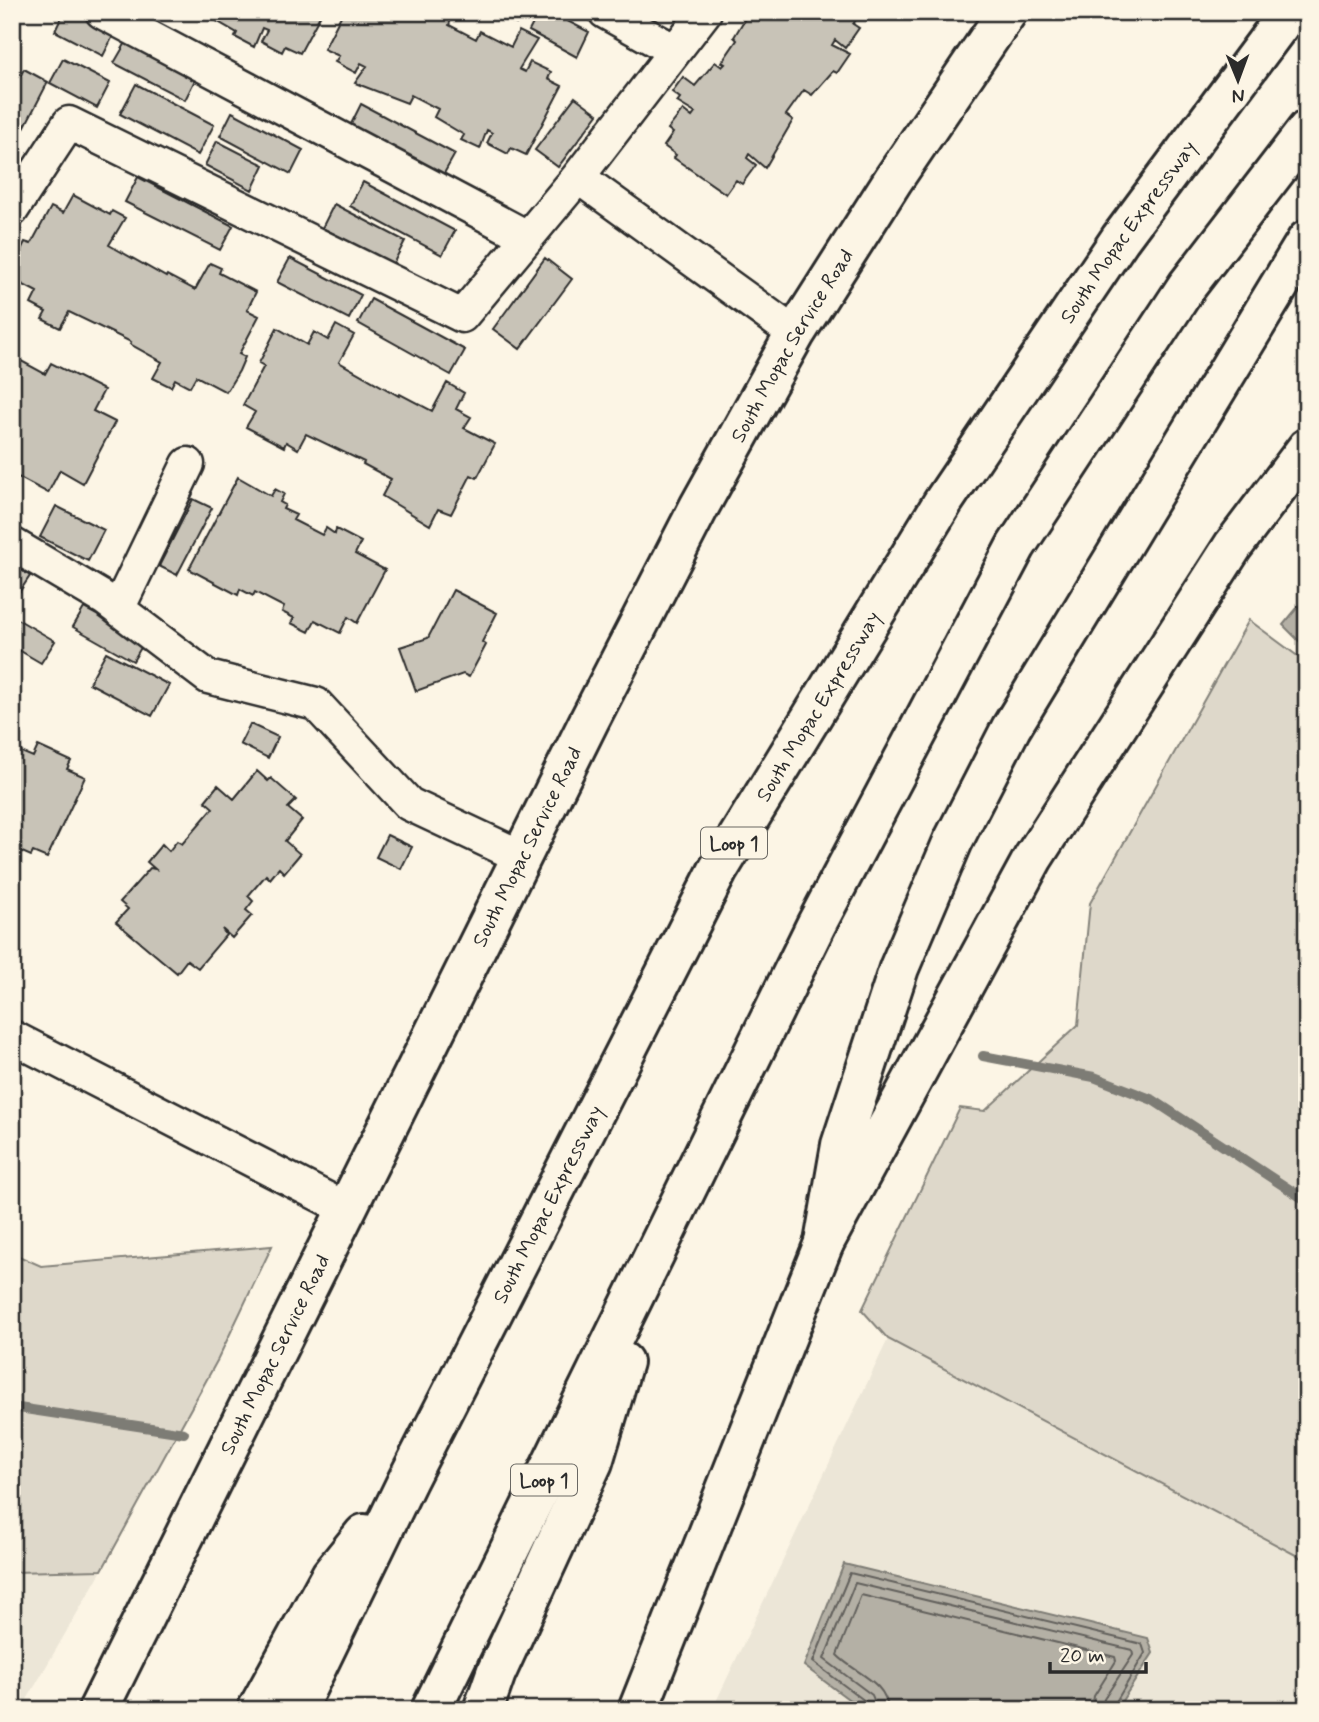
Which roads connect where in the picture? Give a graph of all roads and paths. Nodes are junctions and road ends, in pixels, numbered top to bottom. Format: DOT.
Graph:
graph roads {
  1 [pos="102,12"];
  2 [pos="605,12"];
  3 [pos="705,12"];
  4 [pos="1007,12"];
  5 [pos="1289,12"];
  6 [pos="676,51"];
  7 [pos="1307,130"];
  8 [pos="578,177"];
  9 [pos="12,210"];
  10 [pos="527,237"];
  11 [pos="1307,240"];
  12 [pos="795,334"];
  13 [pos="1307,448"];
  14 [pos="188,464"];
  15 [pos="12,544"];
  16 [pos="118,608"];
  17 [pos="522,857"];
  18 [pos="12,1037"];
  19 [pos="347,1209"];
  20 [pos="824,1243"];
  21 [pos="657,1250"];
  22 [pos="407,1481"];
  23 [pos="98,1710"];
  24 [pos="257,1710"];
  25 [pos="296,1710"];
  26 [pos="431,1710"];
  27 [pos="483,1710"];
  28 [pos="638,1710"];
  1 -- 10 [label="lane"];
  2 -- 6 [label="lane"];
  3 -- 6 [label="lane"];
  4 -- 12 [label="main road, South Mopac Service Road"];
  5 -- 22 [label="main road, South Mopac Expressway / Loop 1"];
  6 -- 8 [label="lane"];
  7 -- 21 [label="main road, Loop 1"];
  8 -- 10 [label="lane"];
  8 -- 12 [label="lane"];
  9 -- 10 [label="lane"];
  11 -- 20 [label="main road"];
  12 -- 17 [label="main road, South Mopac Service Road"];
  13 -- 20 [label="main road"];
  14 -- 16 [label="lane"];
  15 -- 16 [label="lane"];
  16 -- 17 [label="lane"];
  17 -- 19 [label="main road, South Mopac Service Road"];
  18 -- 19 [label="lane"];
  19 -- 23 [label="main road, South Mopac Service Road"];
  20 -- 28 [label="main road"];
  21 -- 26 [label="main road, Loop 1"];
  21 -- 27 [label="main road"];
  22 -- 24 [label="main road"];
  22 -- 25 [label="main road, South Mopac Expressway / Loop 1"];
}
